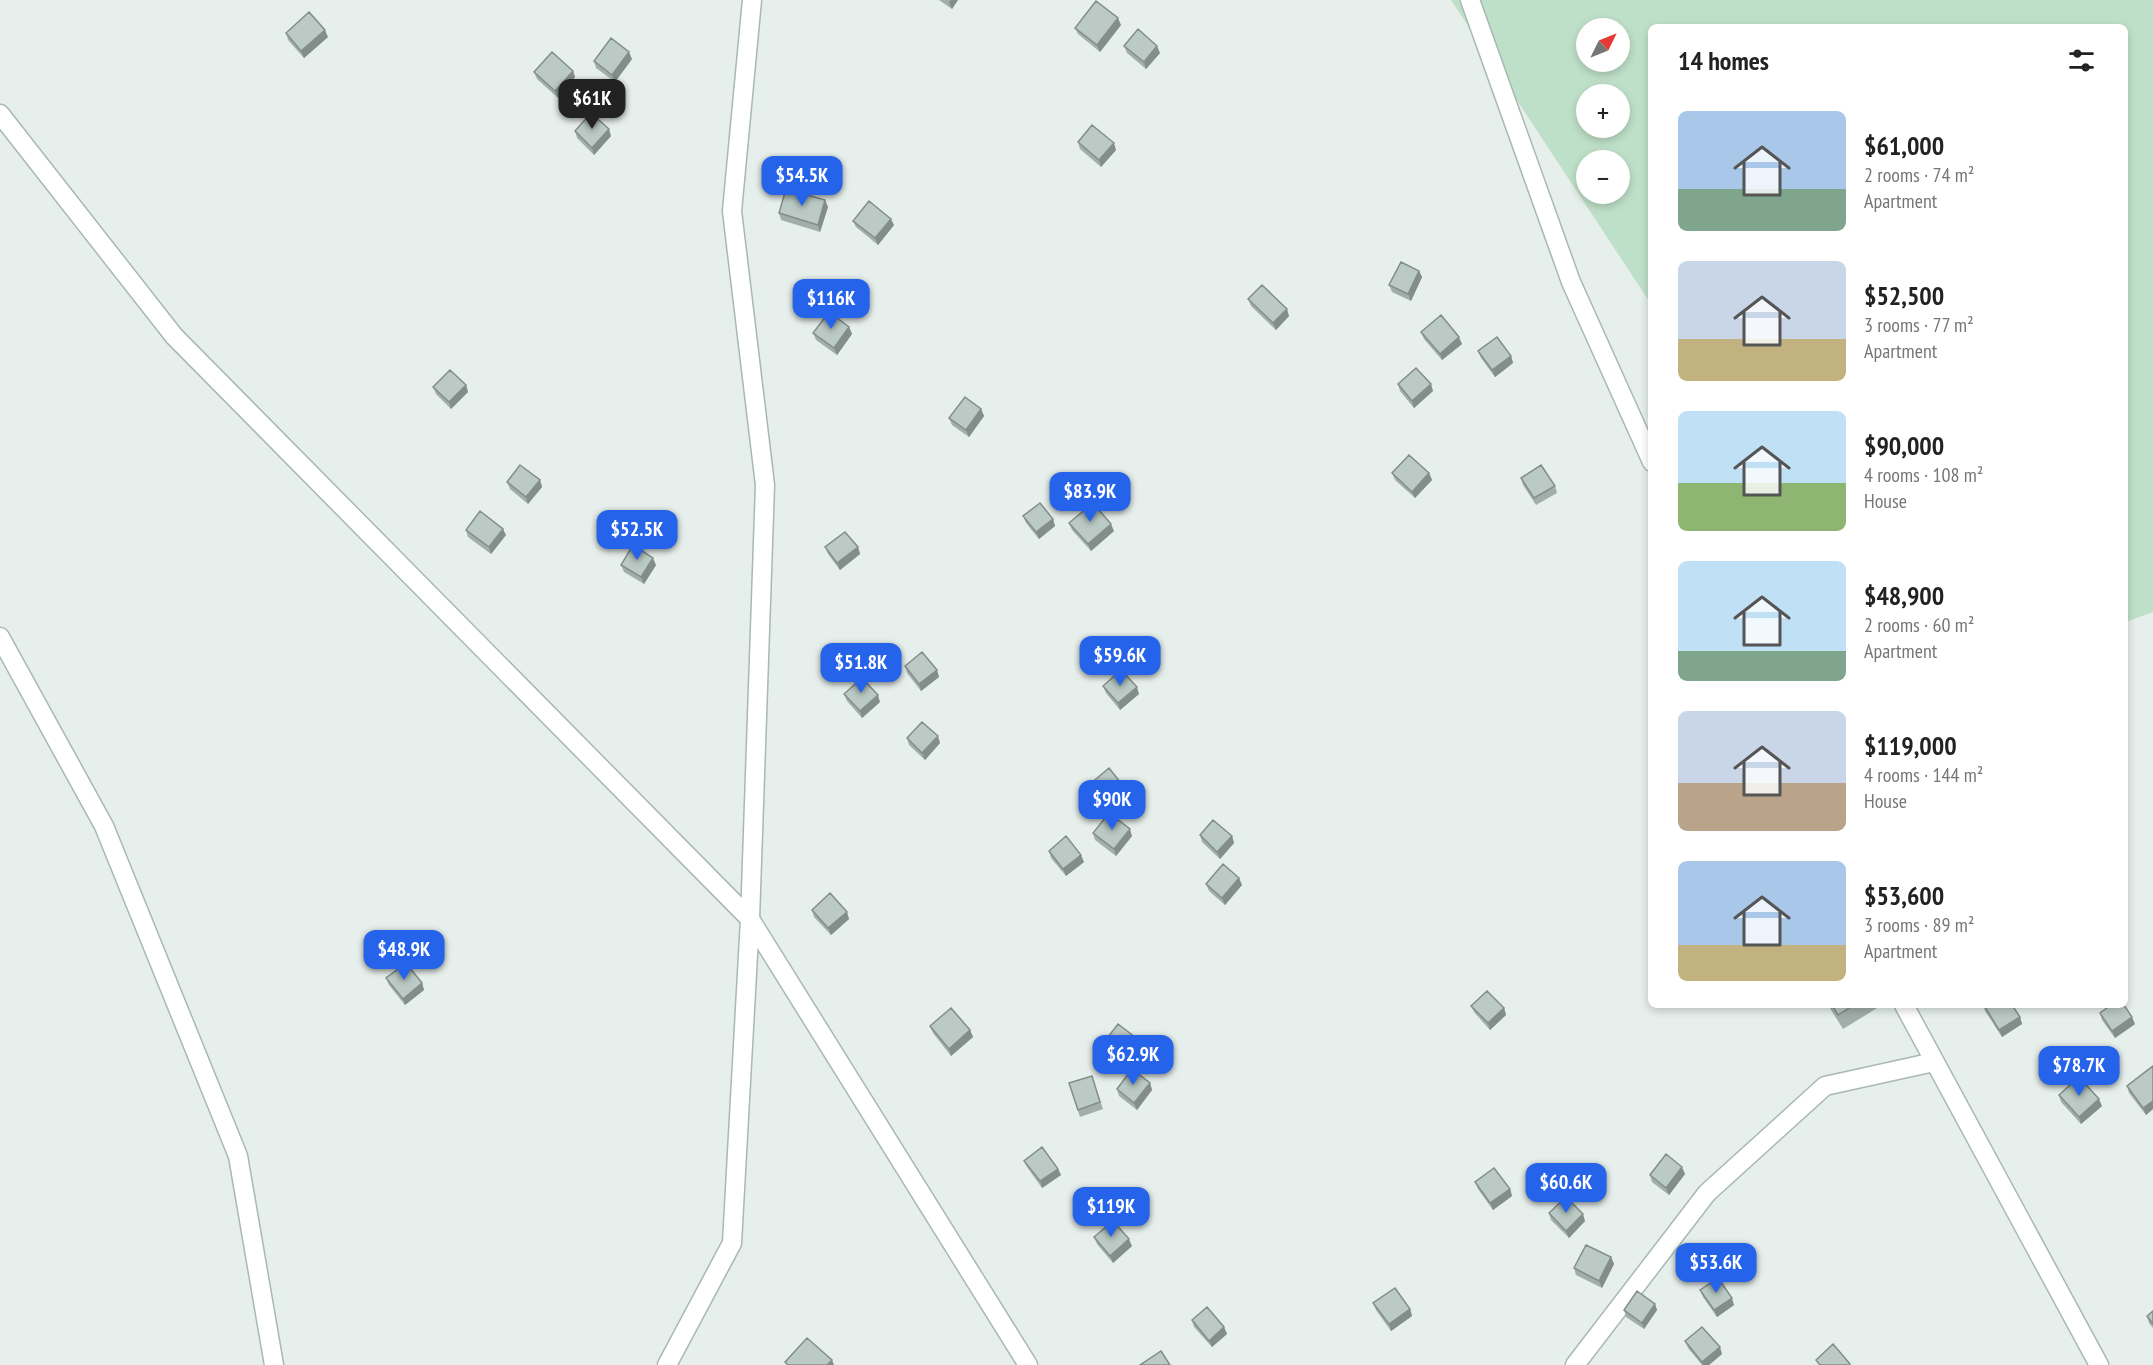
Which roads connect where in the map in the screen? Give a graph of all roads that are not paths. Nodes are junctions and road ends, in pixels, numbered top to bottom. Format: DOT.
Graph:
graph roads {
  1 [pos="752,0"];
  2 [pos="1470,0"];
  3 [pos="0,114"];
  4 [pos="1648,453"];
  5 [pos="0,638"];
  6 [pos="750,919"];
  7 [pos="1906,1008"];
  8 [pos="1934,1062"];
  9 [pos="274,1365"];
  10 [pos="667,1365"];
  11 [pos="1028,1365"];
  12 [pos="1575,1365"];
  13 [pos="2099,1365"];
  1 -- 6 [label="street"];
  2 -- 4 [label="street"];
  3 -- 6 [label="street"];
  5 -- 9 [label="street"];
  6 -- 10 [label="street"];
  6 -- 11 [label="street"];
  7 -- 8 [label="street"];
  8 -- 12 [label="street"];
  8 -- 13 [label="street"];
}
